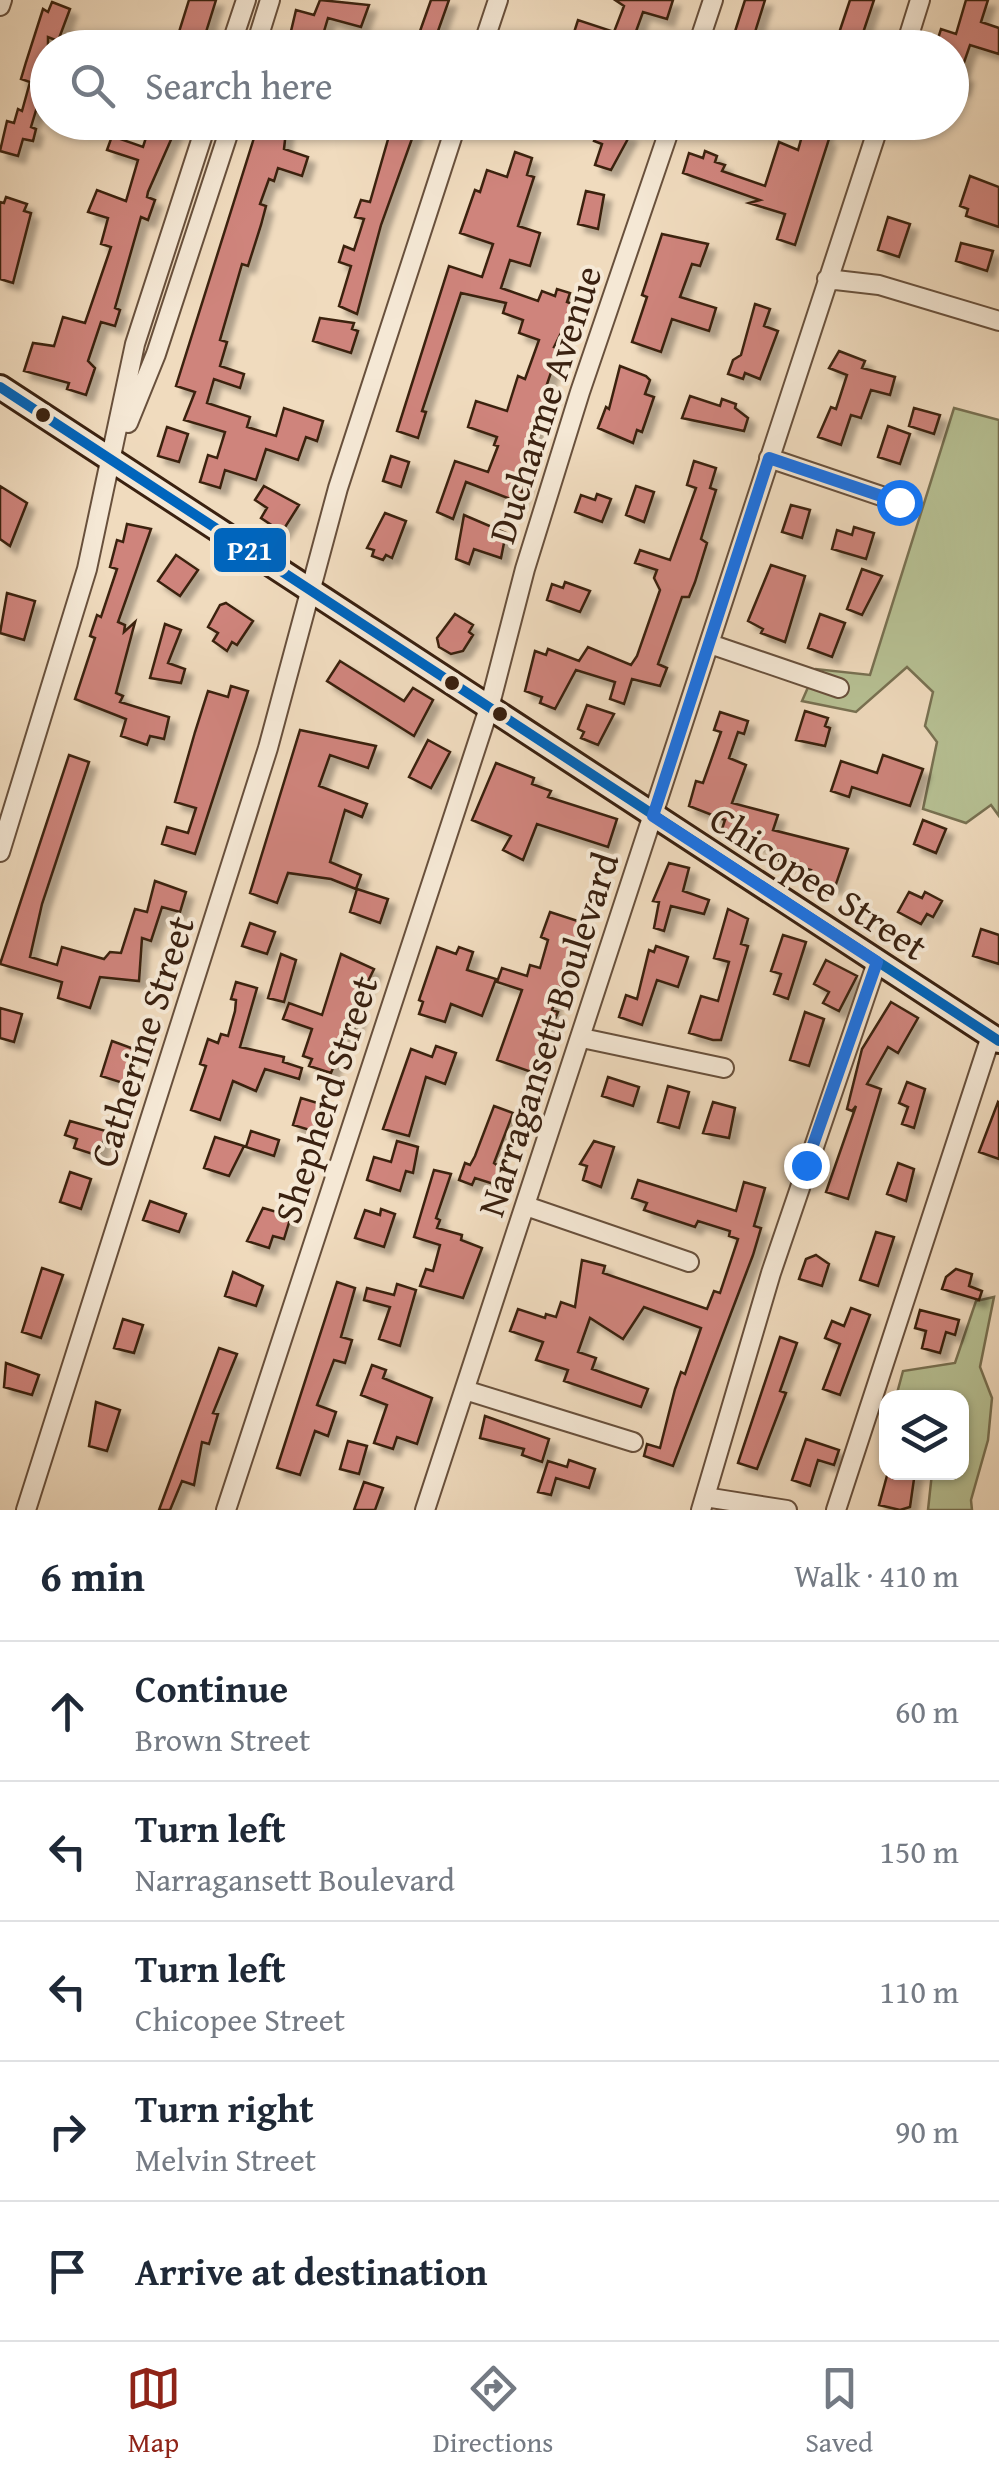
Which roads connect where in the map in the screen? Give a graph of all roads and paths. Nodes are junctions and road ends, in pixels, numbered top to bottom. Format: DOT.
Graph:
graph roads {
  1 [pos="246,0"];
  2 [pos="270,0"];
  3 [pos="498,0"];
  4 [pos="713,0"];
  5 [pos="920,0"];
  6 [pos="236,30"];
  7 [pos="261,30"];
  8 [pos="488,30"];
  9 [pos="703,30"];
  10 [pos="910,30"];
  11 [pos="201,140"];
  12 [pos="226,140"];
  13 [pos="451,140"];
  14 [pos="666,140"];
  15 [pos="874,140"];
  16 [pos="160,274"];
  17 [pos="827,278"];
  18 [pos="180,282"];
  19 [pos="999,321"];
  20 [pos="0,387"];
  21 [pos="769,458"];
  22 [pos="112,461"];
  23 [pos="899,502"];
  24 [pos="310,590"];
  25 [pos="710,644"];
  26 [pos="839,688"];
  27 [pos="488,708"];
  28 [pos="653,816"];
  29 [pos="0,852"];
  30 [pos="877,962"];
  31 [pos="582,1038"];
  32 [pos="995,1039"];
  33 [pos="724,1068"];
  34 [pos="526,1206"];
  35 [pos="689,1262"];
  36 [pos="468,1392"];
  37 [pos="633,1442"];
  38 [pos="703,1503"];
  39 [pos="26,1510"];
  40 [pos="226,1510"];
  41 [pos="425,1510"];
  42 [pos="787,1510"];
  43 [pos="836,1510"];
  1 -- 6 [label="street"];
  2 -- 7 [label="street"];
  3 -- 8 [label="street"];
  4 -- 9 [label="street"];
  5 -- 10 [label="street"];
  11 -- 16 [label="street"];
  12 -- 18 [label="street"];
  13 -- 24 [label="street, Catherine Street"];
  14 -- 27 [label="street, Ducharme Avenue"];
  15 -- 17 [label="street, Narragansett Boulevard"];
  16 -- 18 [label="street"];
  16 -- 22 [label="street"];
  17 -- 19 [label="street"];
  17 -- 21 [label="street, Narragansett Boulevard"];
  18 -- 22 [label="street"];
  20 -- 22 [label="main road, Chicopee Street"];
  21 -- 23 [label="street"];
  21 -- 25 [label="street, Narragansett Boulevard"];
  22 -- 24 [label="main road, Chicopee Street"];
  22 -- 29 [label="street"];
  24 -- 27 [label="main road, Chicopee Street"];
  24 -- 39 [label="street, Catherine Street"];
  25 -- 26 [label="street"];
  25 -- 28 [label="street, Narragansett Boulevard"];
  27 -- 28 [label="main road, Chicopee Street"];
  27 -- 40 [label="street, Shepherd Street"];
  28 -- 30 [label="main road, Chicopee Street"];
  28 -- 31 [label="street, Narragansett Boulevard"];
  30 -- 32 [label="main road, Chicopee Street"];
  30 -- 38 [label="street"];
  31 -- 33 [label="street"];
  31 -- 34 [label="street, Narragansett Boulevard"];
  32 -- 43 [label="street"];
  34 -- 35 [label="street"];
  34 -- 36 [label="street, Narragansett Boulevard"];
  36 -- 37 [label="street"];
  36 -- 41 [label="street, Narragansett Boulevard"];
  38 -- 42 [label="street"];
}
